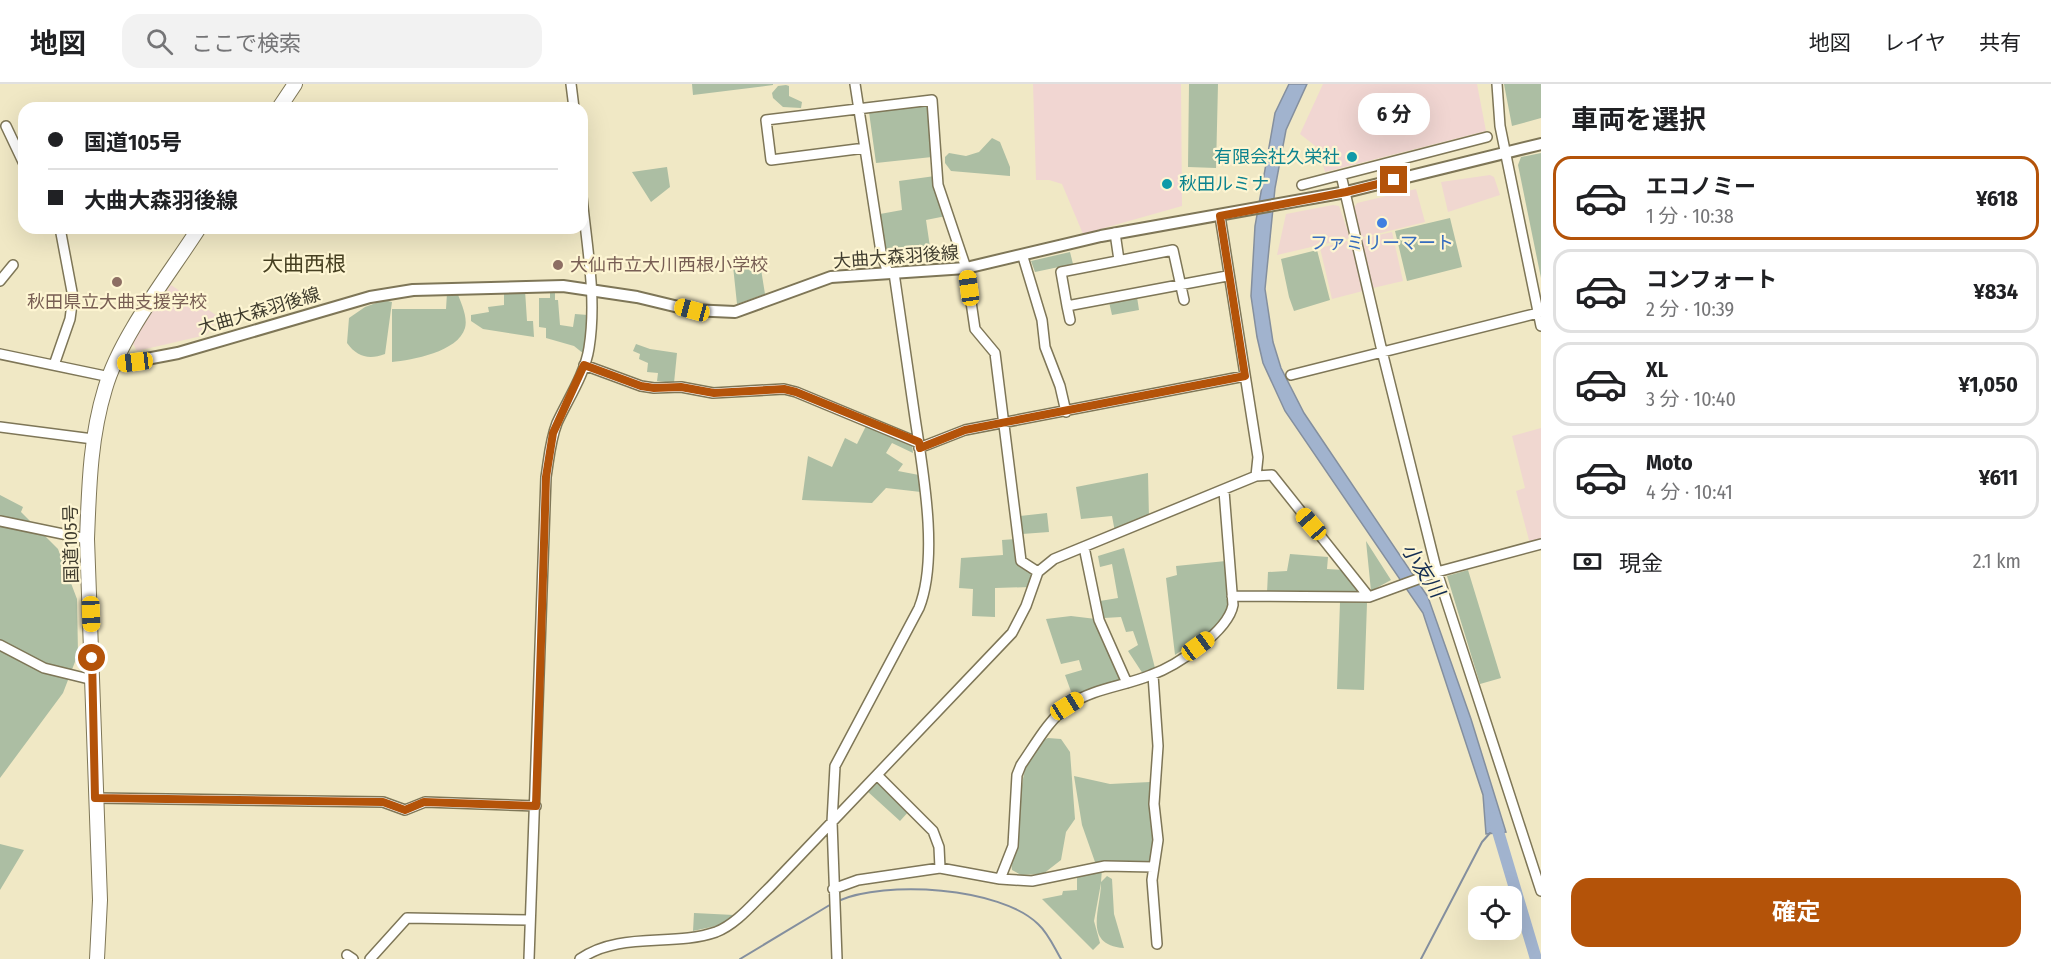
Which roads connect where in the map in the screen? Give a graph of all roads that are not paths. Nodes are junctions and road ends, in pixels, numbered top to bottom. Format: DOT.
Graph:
graph roads {
  1 [pos="295,84"];
  2 [pos="572,84"];
  3 [pos="855,84"];
  4 [pos="1497,84"];
  5 [pos="283,102"];
  6 [pos="574,102"];
  7 [pos="857,110"];
  8 [pos="6,126"];
  9 [pos="1487,137"];
  10 [pos="1541,144"];
  11 [pos="865,148"];
  12 [pos="18,151"];
  13 [pos="1504,153"];
  14 [pos="1388,163"];
  15 [pos="1341,175"];
  16 [pos="1394,180"];
  17 [pos="1302,185"];
  18 [pos="1346,192"];
  19 [pos="1220,216"];
  20 [pos="1115,233"];
  21 [pos="61,234"];
  22 [pos="195,234"];
  23 [pos="585,234"];
  24 [pos="1023,256"];
  25 [pos="1119,260"];
  26 [pos="13,265"];
  27 [pos="966,268"];
  28 [pos="891,273"];
  29 [pos="1227,276"];
  30 [pos="0,281"];
  31 [pos="1180,285"];
  32 [pos="593,289"];
  33 [pos="1184,300"];
  34 [pos="1067,306"];
  35 [pos="1538,313"];
  36 [pos="1070,320"];
  37 [pos="1541,326"];
  38 [pos="1382,351"];
  39 [pos="0,354"];
  40 [pos="54,365"];
  41 [pos="584,365"];
  42 [pos="112,371"];
  43 [pos="1291,375"];
  44 [pos="1245,376"];
  45 [pos="1066,412"];
  46 [pos="1005,423"];
  47 [pos="0,427"];
  48 [pos="93,439"];
  49 [pos="919,445"];
  50 [pos="1256,476"];
  51 [pos="1224,490"];
  52 [pos="0,521"];
  53 [pos="87,539"];
  54 [pos="1541,544"];
  55 [pos="1084,547"];
  56 [pos="1038,572"];
  57 [pos="1437,572"];
  58 [pos="1232,596"];
  59 [pos="1370,597"];
  60 [pos="0,645"];
  61 [pos="1153,675"];
  62 [pos="93,680"];
  63 [pos="1127,683"];
  64 [pos="877,775"];
  65 [pos="95,798"];
  66 [pos="536,806"];
  67 [pos="832,822"];
  68 [pos="1154,867"];
  69 [pos="940,868"];
  70 [pos="1000,879"];
  71 [pos="833,889"];
  72 [pos="1541,891"];
  73 [pos="530,920"];
  74 [pos="1157,944"];
  75 [pos="97,959"];
  76 [pos="370,959"];
  77 [pos="529,959"];
  78 [pos="580,959"];
  79 [pos="837,959"];
  1 -- 5 [label="highway"];
  2 -- 6 [label="street"];
  3 -- 7 [label="street"];
  4 -- 13 [label="street"];
  7 -- 11 [label="street"];
  7 -- 11 [label="street"];
  7 -- 27 [label="street"];
  8 -- 12 [label="street"];
  9 -- 14 [label="street"];
  10 -- 13 [label="main road, 大曲大森羽後線"];
  11 -- 28 [label="street"];
  13 -- 16 [label="main road, 大曲大森羽後線"];
  13 -- 35 [label="street"];
  14 -- 15 [label="street"];
  14 -- 16 [label="street"];
  15 -- 17 [label="street"];
  15 -- 18 [label="street"];
  16 -- 18 [label="main road, 大曲大森羽後線"];
  18 -- 19 [label="main road, 大曲大森羽後線"];
  18 -- 38 [label="street"];
  19 -- 20 [label="main road, 大曲大森羽後線"];
  19 -- 29 [label="street"];
  20 -- 24 [label="main road, 大曲大森羽後線"];
  20 -- 25 [label="street"];
  21 -- 40 [label="street"];
  22 -- 42 [label="highway, 国道105号"];
  23 -- 32 [label="street"];
  24 -- 27 [label="main road, 大曲大森羽後線"];
  24 -- 45 [label="street"];
  25 -- 31 [label="street"];
  25 -- 34 [label="street"];
  26 -- 30 [label="street"];
  27 -- 28 [label="main road, 大曲大森羽後線"];
  27 -- 46 [label="street"];
  28 -- 32 [label="main road, 大曲大森羽後線"];
  28 -- 49 [label="street"];
  29 -- 31 [label="street"];
  29 -- 44 [label="street"];
  31 -- 33 [label="street"];
  31 -- 34 [label="street"];
  32 -- 41 [label="street"];
  32 -- 42 [label="main road, 大曲大森羽後線"];
  34 -- 36 [label="street"];
  35 -- 37 [label="street"];
  35 -- 38 [label="street"];
  38 -- 43 [label="street"];
  38 -- 57 [label="street"];
  39 -- 40 [label="street"];
  40 -- 42 [label="street"];
  41 -- 49 [label="street"];
  41 -- 66 [label="street"];
  42 -- 48 [label="highway, 国道105号"];
  44 -- 45 [label="street"];
  44 -- 50 [label="street"];
  45 -- 46 [label="street"];
  46 -- 49 [label="street"];
  46 -- 56 [label="street"];
  47 -- 48 [label="street"];
  48 -- 53 [label="highway, 国道105号"];
  49 -- 67 [label="street"];
  50 -- 51 [label="street"];
  50 -- 59 [label="street"];
  51 -- 55 [label="street"];
  51 -- 58 [label="street"];
  52 -- 53 [label="street"];
  53 -- 62 [label="highway, 国道105号"];
  54 -- 57 [label="street"];
  55 -- 56 [label="street"];
  55 -- 63 [label="street"];
  56 -- 64 [label="street"];
  57 -- 59 [label="street"];
  57 -- 72 [label="street"];
  58 -- 59 [label="street"];
  58 -- 61 [label="street"];
  60 -- 62 [label="street"];
  61 -- 63 [label="street"];
  61 -- 68 [label="street"];
  62 -- 65 [label="highway, 国道105号"];
  63 -- 70 [label="street"];
  64 -- 67 [label="street"];
  64 -- 69 [label="street"];
  65 -- 66 [label="street"];
  65 -- 75 [label="highway, 国道105号"];
  66 -- 73 [label="street"];
  67 -- 71 [label="street"];
  67 -- 78 [label="street"];
  68 -- 70 [label="street"];
  68 -- 74 [label="street"];
  69 -- 70 [label="street"];
  69 -- 71 [label="street"];
  71 -- 79 [label="street"];
  73 -- 76 [label="street"];
  73 -- 77 [label="street"];
}
